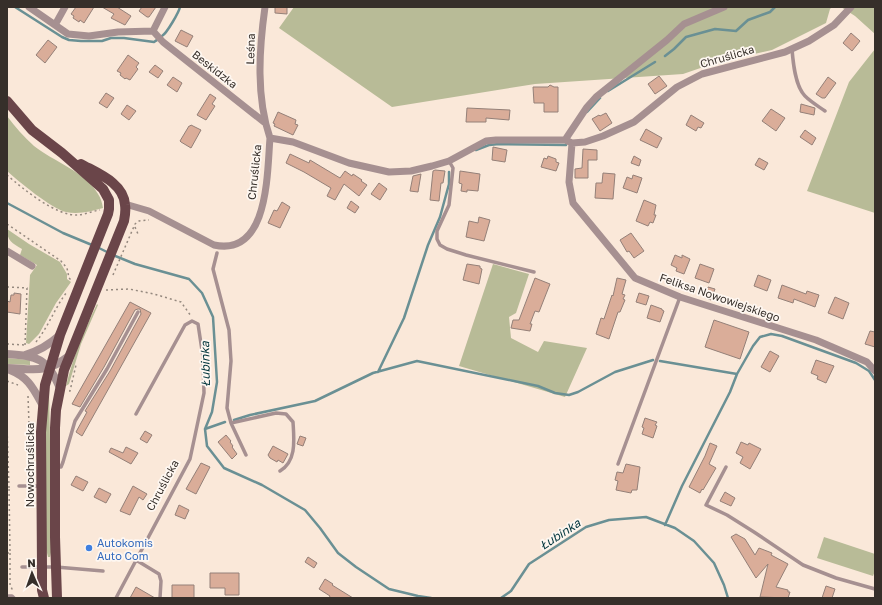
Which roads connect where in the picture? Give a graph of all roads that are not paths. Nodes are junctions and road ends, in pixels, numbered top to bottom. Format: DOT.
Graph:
graph roads {
  1 [pos="29,7"];
  2 [pos="65,7"];
  3 [pos="165,7"];
  4 [pos="265,7"];
  5 [pos="724,7"];
  6 [pos="851,7"];
  7 [pos="55,25"];
  8 [pos="155,33"];
  9 [pos="792,49"];
  10 [pos="7,101"];
  11 [pos="825,111"];
  12 [pos="264,122"];
  13 [pos="270,138"];
  14 [pos="565,140"];
  15 [pos="572,143"];
  16 [pos="62,153"];
  17 [pos="449,161"];
  18 [pos="125,204"];
  19 [pos="109,208"];
  20 [pos="7,250"];
  21 [pos="217,253"];
  22 [pos="32,266"];
  23 [pos="534,272"];
  24 [pos="680,297"];
  25 [pos="138,312"];
  26 [pos="60,335"];
  27 [pos="7,354"];
  28 [pos="24,355"];
  29 [pos="69,356"];
  30 [pos="50,368"];
  31 [pos="7,369"];
  32 [pos="875,372"];
  33 [pos="60,388"];
  34 [pos="42,404"];
  35 [pos="136,414"];
  36 [pos="231,424"];
  37 [pos="246,455"];
  38 [pos="618,464"];
  39 [pos="726,467"];
  40 [pos="55,468"];
  41 [pos="280,471"];
  42 [pos="19,486"];
  43 [pos="36,486"];
  44 [pos="136,560"];
  45 [pos="22,567"];
  46 [pos="42,567"];
  47 [pos="56,567"];
  48 [pos="103,571"];
  49 [pos="875,589"];
  50 [pos="7,596"];
  51 [pos="14,598"];
  52 [pos="44,598"];
  53 [pos="57,598"];
  54 [pos="116,598"];
  55 [pos="160,598"];
  1 -- 7 [label="street"];
  2 -- 7 [label="street"];
  3 -- 8 [label="street"];
  4 -- 12 [label="street, Leśna"];
  5 -- 14 [label="street"];
  6 -- 9 [label="street, Chruślicka"];
  7 -- 8 [label="street"];
  8 -- 12 [label="street, Beskidzka"];
  9 -- 11 [label="lane"];
  9 -- 15 [label="street, Chruślicka"];
  10 -- 16 [label="main road"];
  12 -- 13 [label="street, Leśna"];
  13 -- 17 [label="street, Chruślicka"];
  13 -- 18 [label="street, Chruślicka"];
  14 -- 15 [label="street, Chruślicka"];
  14 -- 17 [label="street, Chruślicka"];
  15 -- 24 [label="street, Feliksa Nowowiejskiego"];
  16 -- 18 [label="main road"];
  16 -- 19 [label="main road"];
  17 -- 23 [label="lane"];
  18 -- 19 [label="main road"];
  18 -- 29 [label="main road"];
  19 -- 26 [label="main road"];
  20 -- 22 [label="street"];
  21 -- 36 [label="lane"];
  24 -- 32 [label="street, Feliksa Nowowiejskiego"];
  24 -- 38 [label="lane"];
  25 -- 40 [label="lane"];
  26 -- 28 [label="street"];
  26 -- 30 [label="main road, Nowochruślicka"];
  27 -- 28 [label="street"];
  28 -- 30 [label="street"];
  29 -- 30 [label="street"];
  29 -- 33 [label="main road"];
  30 -- 31 [label="street"];
  30 -- 33 [label="street"];
  30 -- 34 [label="main road, Nowochruślicka"];
  31 -- 34 [label="street"];
  33 -- 40 [label="main road"];
  34 -- 43 [label="main road, Nowochruślicka"];
  35 -- 44 [label="lane, Chruślicka"];
  36 -- 37 [label="lane"];
  36 -- 41 [label="lane"];
  39 -- 49 [label="lane"];
  40 -- 47 [label="main road"];
  42 -- 43 [label="lane"];
  43 -- 46 [label="main road, Nowochruślicka"];
  44 -- 54 [label="lane, Chruślicka"];
  44 -- 55 [label="lane"];
  45 -- 46 [label="lane"];
  46 -- 47 [label="lane"];
  46 -- 52 [label="main road, Nowochruślicka"];
  47 -- 48 [label="lane"];
  47 -- 53 [label="main road"];
  50 -- 51 [label="lane"];
}
